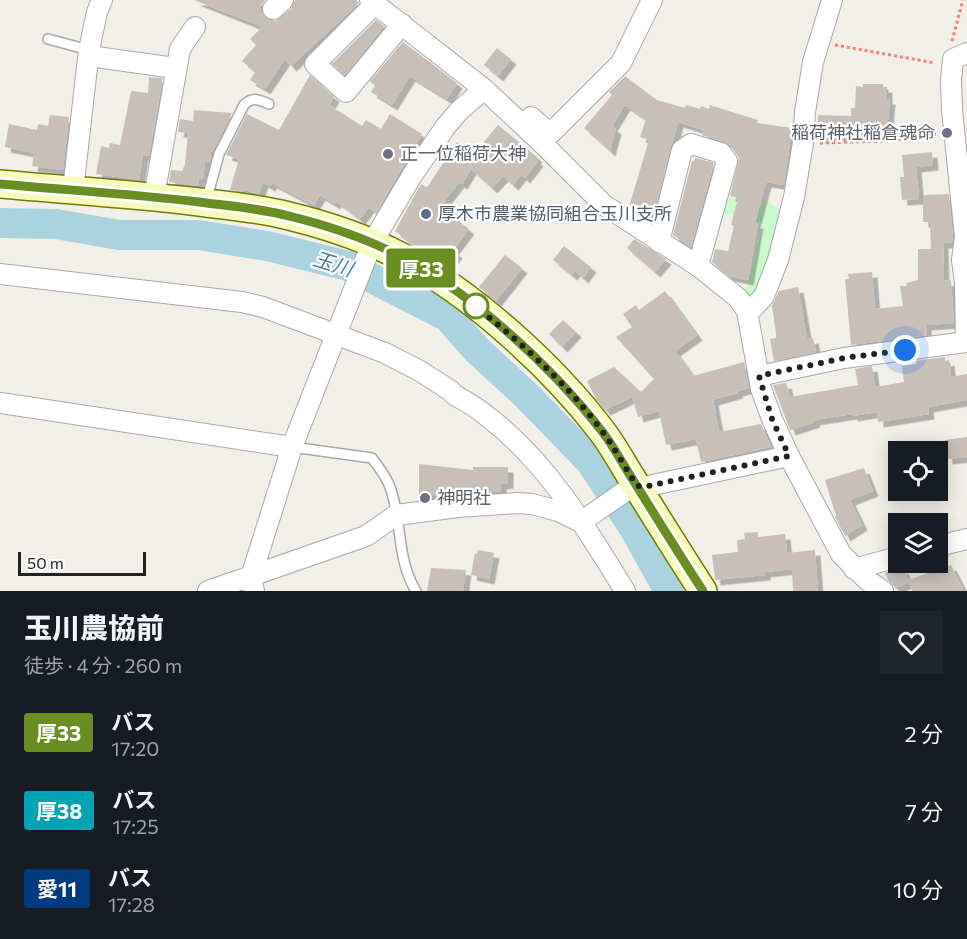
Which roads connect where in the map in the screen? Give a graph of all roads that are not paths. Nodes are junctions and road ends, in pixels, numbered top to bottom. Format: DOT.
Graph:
graph roads {
  1 [pos="102,0"];
  2 [pos="652,0"];
  3 [pos="832,0"];
  4 [pos="373,2"];
  5 [pos="402,24"];
  6 [pos="195,27"];
  7 [pos="48,39"];
  8 [pos="89,53"];
  9 [pos="967,53"];
  10 [pos="176,68"];
  11 [pos="484,89"];
  12 [pos="269,104"];
  13 [pos="504,107"];
  14 [pos="0,184"];
  15 [pos="73,190"];
  16 [pos="154,196"];
  17 [pos="206,203"];
  18 [pos="659,242"];
  19 [pos="370,247"];
  20 [pos="698,266"];
  21 [pos="0,274"];
  22 [pos="747,311"];
  23 [pos="338,330"];
  24 [pos="966,342"];
  25 [pos="759,376"];
  26 [pos="0,403"];
  27 [pos="292,447"];
  28 [pos="789,456"];
  29 [pos="632,488"];
  30 [pos="396,516"];
  31 [pos="584,520"];
  32 [pos="967,539"];
  33 [pos="948,544"];
  34 [pos="888,560"];
  35 [pos="854,569"];
  36 [pos="253,584"];
  37 [pos="208,591"];
  38 [pos="416,591"];
  39 [pos="611,591"];
  40 [pos="625,591"];
  41 [pos="703,591"];
  42 [pos="884,591"];
  1 -- 8 [label="street"];
  2 -- 13 [label="street"];
  3 -- 22 [label="street"];
  4 -- 5 [label="street"];
  4 -- 5 [label="street"];
  5 -- 11 [label="street"];
  6 -- 10 [label="street"];
  7 -- 8 [label="lane"];
  8 -- 10 [label="street"];
  8 -- 15 [label="street"];
  9 -- 24 [label="street"];
  10 -- 16 [label="street"];
  11 -- 13 [label="street"];
  11 -- 19 [label="street"];
  12 -- 17 [label="lane"];
  13 -- 18 [label="street"];
  14 -- 15 [label="street"];
  15 -- 16 [label="street"];
  16 -- 17 [label="street"];
  17 -- 19 [label="street"];
  18 -- 20 [label="street"];
  18 -- 20 [label="street"];
  19 -- 23 [label="street"];
  19 -- 29 [label="street"];
  20 -- 22 [label="street"];
  21 -- 23 [label="street"];
  22 -- 25 [label="street"];
  23 -- 27 [label="street"];
  23 -- 31 [label="street"];
  24 -- 25 [label="street"];
  25 -- 28 [label="street"];
  26 -- 27 [label="street"];
  27 -- 30 [label="lane"];
  27 -- 36 [label="street"];
  28 -- 29 [label="street"];
  28 -- 35 [label="street"];
  29 -- 31 [label="street"];
  29 -- 41 [label="street"];
  30 -- 31 [label="street"];
  30 -- 36 [label="street"];
  30 -- 38 [label="lane"];
  31 -- 39 [label="street"];
  31 -- 40 [label="street"];
  32 -- 33 [label="street"];
  34 -- 35 [label="street"];
  35 -- 42 [label="street"];
  36 -- 37 [label="street"];
}
